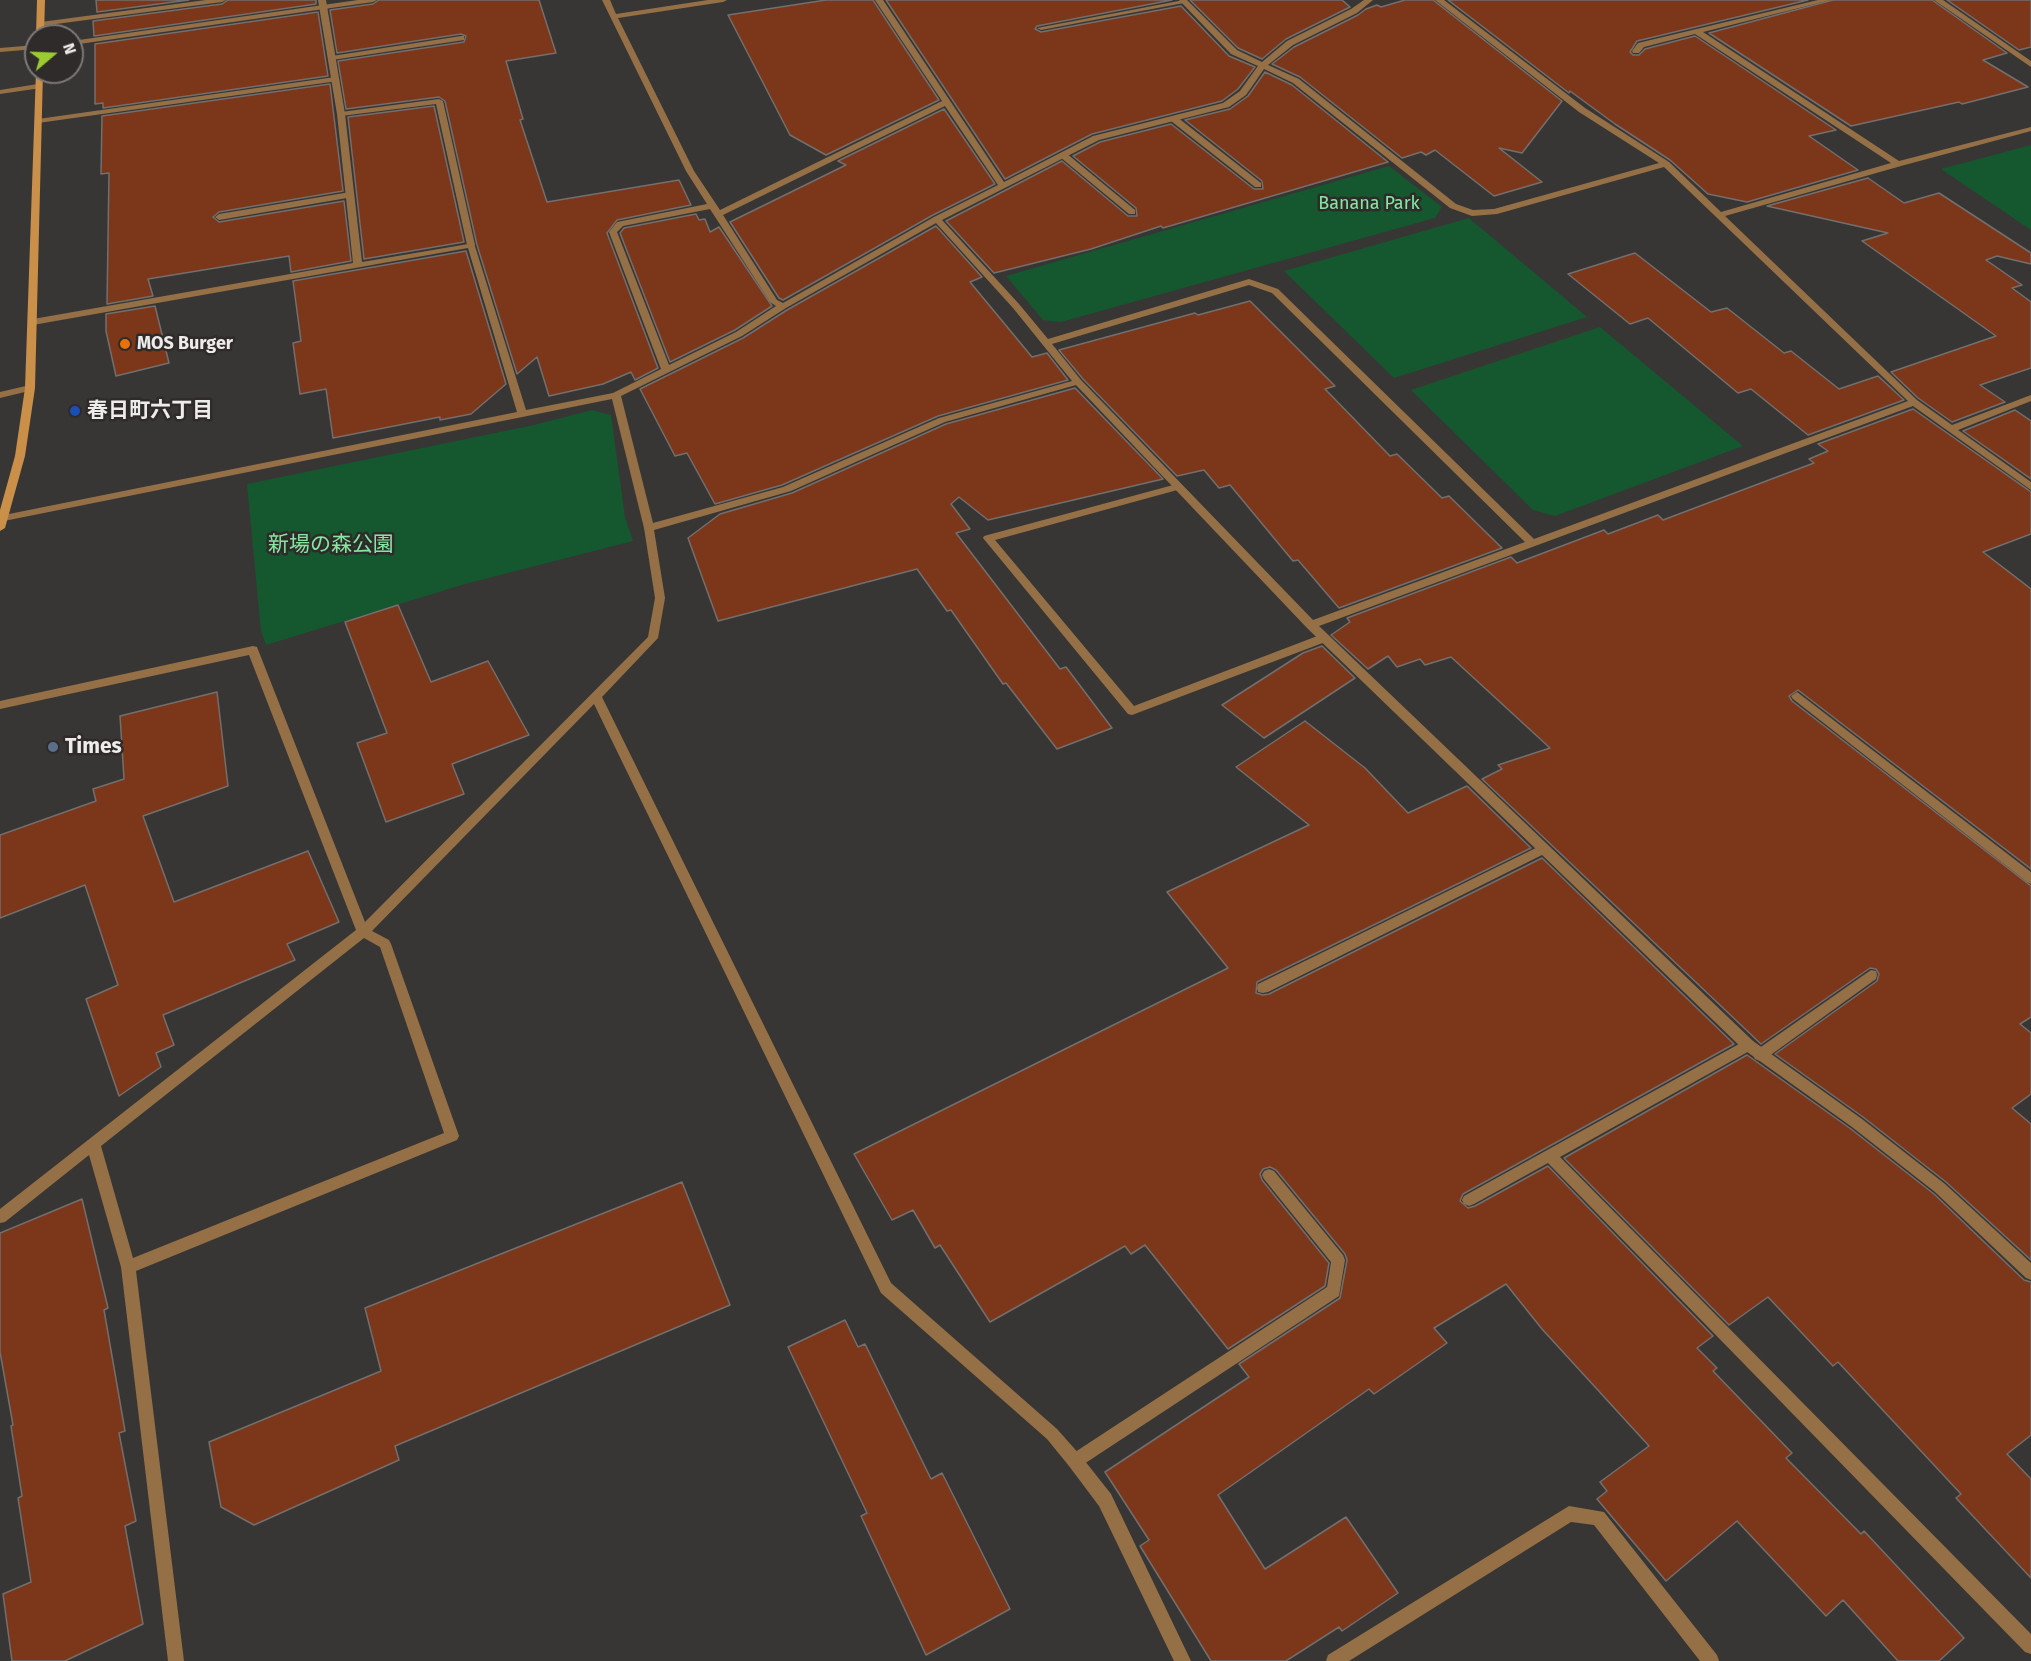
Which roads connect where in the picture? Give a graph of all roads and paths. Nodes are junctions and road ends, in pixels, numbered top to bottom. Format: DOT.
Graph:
graph roads {
  1 [pos="41,0"];
  2 [pos="222,0"];
  3 [pos="373,0"];
  4 [pos="606,0"];
  5 [pos="723,0"];
  6 [pos="879,0"];
  7 [pos="1369,0"];
  8 [pos="1439,0"];
  9 [pos="1827,0"];
  10 [pos="1938,0"];
  11 [pos="1184,1"];
  12 [pos="323,4"];
  13 [pos="615,16"];
  14 [pos="41,24"];
  15 [pos="1041,28"];
  16 [pos="1697,32"];
  17 [pos="460,38"];
  18 [pos="84,41"];
  19 [pos="24,48"];
  20 [pos="0,50"];
  21 [pos="1636,51"];
  22 [pos="332,58"];
  23 [pos="2031,65"];
  24 [pos="1262,66"];
  25 [pos="335,79"];
  26 [pos="38,84"];
  27 [pos="38,87"];
  28 [pos="0,92"];
  29 [pos="947,102"];
  30 [pos="341,114"];
  31 [pos="1174,119"];
  32 [pos="38,121"];
  33 [pos="2031,129"];
  34 [pos="1063,155"];
  35 [pos="1666,164"];
  36 [pos="1898,164"];
  37 [pos="1002,185"];
  38 [pos="1258,185"];
  39 [pos="350,195"];
  40 [pos="715,210"];
  41 [pos="1132,212"];
  42 [pos="1719,215"];
  43 [pos="219,217"];
  44 [pos="937,219"];
  45 [pos="471,245"];
  46 [pos="358,265"];
  47 [pos="783,306"];
  48 [pos="33,322"];
  49 [pos="1046,343"];
  50 [pos="666,371"];
  51 [pos="1078,382"];
  52 [pos="30,388"];
  53 [pos="0,395"];
  54 [pos="616,395"];
  55 [pos="2031,398"];
  56 [pos="1914,402"];
  57 [pos="523,415"];
  58 [pos="1951,429"];
  59 [pos="1177,487"];
  60 [pos="2031,487"];
  61 [pos="4,518"];
  62 [pos="0,528"];
  63 [pos="649,528"];
  64 [pos="1532,543"];
  65 [pos="1311,625"];
  66 [pos="1324,638"];
  67 [pos="596,696"];
  68 [pos="1797,696"];
  69 [pos="0,705"];
  70 [pos="1544,849"];
  71 [pos="2031,879"];
  72 [pos="363,932"];
  73 [pos="1871,975"];
  74 [pos="1263,988"];
  75 [pos="1748,1045"];
  76 [pos="1760,1055"];
  77 [pos="93,1143"];
  78 [pos="1549,1155"];
  79 [pos="1269,1175"];
  80 [pos="1469,1200"];
  81 [pos="0,1217"];
  82 [pos="128,1267"];
  83 [pos="2031,1273"];
  84 [pos="1074,1461"];
  85 [pos="2031,1646"];
  86 [pos="176,1661"];
  87 [pos="1183,1661"];
  88 [pos="1334,1661"];
  89 [pos="1711,1661"];
  1 -- 14 [label="main road"];
  2 -- 14 [label="street"];
  3 -- 12 [label="street"];
  4 -- 13 [label="street"];
  5 -- 13 [label="street"];
  6 -- 29 [label="street"];
  7 -- 24 [label="street"];
  8 -- 35 [label="street"];
  9 -- 16 [label="street"];
  10 -- 23 [label="street"];
  11 -- 15 [label="street"];
  11 -- 24 [label="street"];
  12 -- 18 [label="street"];
  12 -- 22 [label="street"];
  13 -- 40 [label="street"];
  16 -- 21 [label="street"];
  16 -- 36 [label="street"];
  17 -- 22 [label="street"];
  19 -- 20 [label="street"];
  22 -- 25 [label="street"];
  24 -- 31 [label="street"];
  24 -- 35 [label="street"];
  25 -- 30 [label="street"];
  25 -- 32 [label="street"];
  26 -- 27 [label="main road"];
  27 -- 28 [label="street"];
  27 -- 32 [label="main road"];
  29 -- 37 [label="street"];
  29 -- 40 [label="street"];
  30 -- 39 [label="street"];
  30 -- 45 [label="street"];
  31 -- 34 [label="street"];
  31 -- 38 [label="street"];
  32 -- 48 [label="main road"];
  33 -- 36 [label="street"];
  34 -- 37 [label="street"];
  34 -- 41 [label="street"];
  35 -- 42 [label="street"];
  36 -- 42 [label="street"];
  37 -- 44 [label="street"];
  39 -- 43 [label="street"];
  39 -- 46 [label="street"];
  40 -- 47 [label="street"];
  40 -- 50 [label="street"];
  42 -- 56 [label="street"];
  44 -- 47 [label="street"];
  44 -- 49 [label="street"];
  45 -- 46 [label="street"];
  45 -- 57 [label="street"];
  46 -- 48 [label="street"];
  47 -- 50 [label="street"];
  48 -- 52 [label="main road"];
  49 -- 51 [label="street"];
  49 -- 64 [label="street"];
  50 -- 54 [label="street"];
  51 -- 59 [label="street"];
  51 -- 63 [label="street"];
  52 -- 53 [label="street"];
  52 -- 61 [label="main road"];
  54 -- 57 [label="street"];
  54 -- 63 [label="street"];
  55 -- 58 [label="street"];
  56 -- 58 [label="street"];
  56 -- 64 [label="street"];
  57 -- 61 [label="street"];
  58 -- 60 [label="street"];
  59 -- 65 [label="street"];
  59 -- 66 [label="street"];
  61 -- 62 [label="main road"];
  63 -- 67 [label="street"];
  64 -- 65 [label="street"];
  65 -- 66 [label="street"];
  66 -- 70 [label="street"];
  67 -- 72 [label="street"];
  67 -- 84 [label="street"];
  68 -- 71 [label="street"];
  69 -- 72 [label="street"];
  70 -- 74 [label="street"];
  70 -- 75 [label="street"];
  72 -- 77 [label="street"];
  72 -- 82 [label="street"];
  73 -- 76 [label="street"];
  75 -- 76 [label="street"];
  75 -- 78 [label="street"];
  76 -- 83 [label="street"];
  77 -- 81 [label="street"];
  77 -- 82 [label="street"];
  78 -- 80 [label="street"];
  78 -- 85 [label="street"];
  79 -- 84 [label="street"];
  82 -- 86 [label="street"];
  84 -- 87 [label="street"];
  88 -- 89 [label="street"];
}
